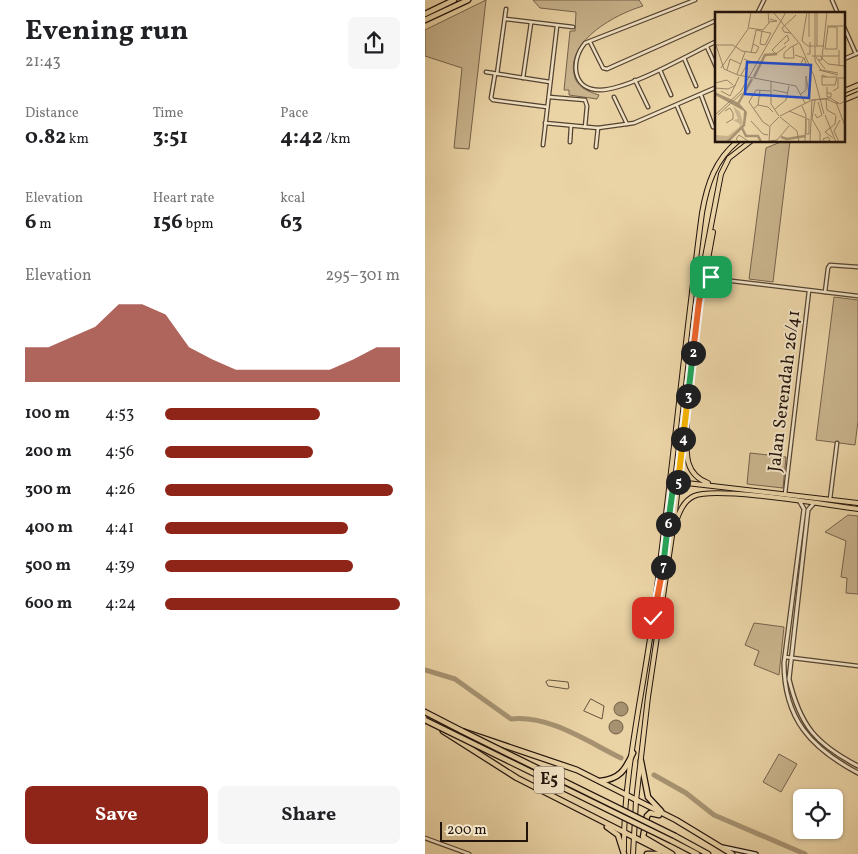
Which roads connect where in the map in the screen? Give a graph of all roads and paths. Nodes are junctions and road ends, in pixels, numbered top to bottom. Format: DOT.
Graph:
graph roads {
  1 [pos="453,0"];
  2 [pos="467,0"];
  3 [pos="695,0"];
  4 [pos="764,0"];
  5 [pos="832,0"];
  6 [pos="506,9"];
  7 [pos="758,12"];
  8 [pos="837,12"];
  9 [pos="425,14"];
  10 [pos="505,19"];
  11 [pos="425,20"];
  12 [pos="715,21"];
  13 [pos="531,23"];
  14 [pos="557,26"];
  15 [pos="573,28"];
  16 [pos="845,29"];
  17 [pos="590,42"];
  18 [pos="715,43"];
  19 [pos="706,47"];
  20 [pos="857,54"];
  21 [pos="684,58"];
  22 [pos="845,59"];
  23 [pos="715,64"];
  24 [pos="660,70"];
  25 [pos="486,72"];
  26 [pos="496,74"];
  27 [pos="523,78"];
  28 [pos="635,80"];
  29 [pos="550,82"];
  30 [pos="858,84"];
  31 [pos="696,86"];
  32 [pos="715,89"];
  33 [pos="845,90"];
  34 [pos="858,94"];
  35 [pos="671,95"];
  36 [pos="701,95"];
  37 [pos="549,97"];
  38 [pos="614,97"];
  39 [pos="845,100"];
  40 [pos="677,106"];
  41 [pos="547,107"];
  42 [pos="648,107"];
  43 [pos="545,123"];
  44 [pos="627,124"];
  45 [pos="571,126"];
  46 [pos="585,127"];
  47 [pos="598,128"];
  48 [pos="715,128"];
  49 [pos="688,132"];
  50 [pos="569,142"];
  51 [pos="737,142"];
  52 [pos="750,142"];
  53 [pos="543,145"];
  54 [pos="596,147"];
  55 [pos="714,214"];
  56 [pos="858,266"];
  57 [pos="715,280"];
  58 [pos="701,290"];
  59 [pos="809,291"];
  60 [pos="825,292"];
  61 [pos="858,296"];
  62 [pos="687,406"];
  63 [pos="837,443"];
  64 [pos="678,482"];
  65 [pos="715,485"];
  66 [pos="785,494"];
  67 [pos="830,500"];
  68 [pos="801,502"];
  69 [pos="814,503"];
  70 [pos="858,503"];
  71 [pos="858,509"];
  72 [pos="673,529"];
  73 [pos="653,618"];
  74 [pos="785,657"];
  75 [pos="790,657"];
  76 [pos="858,666"];
  77 [pos="425,712"];
  78 [pos="803,718"];
  79 [pos="425,720"];
  80 [pos="798,722"];
  81 [pos="462,731"];
  82 [pos="633,753"];
  83 [pos="641,762"];
  84 [pos="858,766"];
  85 [pos="858,773"];
  86 [pos="599,781"];
  87 [pos="628,797"];
  88 [pos="636,801"];
  89 [pos="587,815"];
  90 [pos="667,817"];
  91 [pos="676,820"];
  92 [pos="624,831"];
  93 [pos="633,836"];
  94 [pos="425,838"];
  95 [pos="674,839"];
  96 [pos="723,847"];
  97 [pos="469,854"];
  98 [pos="624,854"];
  99 [pos="633,854"];
  100 [pos="647,854"];
  101 [pos="659,854"];
  102 [pos="667,854"];
  103 [pos="672,854"];
  104 [pos="697,854"];
  105 [pos="708,854"];
  106 [pos="732,854"];
  107 [pos="756,854"];
  1 -- 9 [label="highway"];
  2 -- 11 [label="highway"];
  3 -- 17 [label="street"];
  4 -- 7 [label="street"];
  5 -- 8 [label="street"];
  6 -- 10 [label="street"];
  10 -- 13 [label="street"];
  10 -- 26 [label="street"];
  12 -- 17 [label="street"];
  13 -- 14 [label="street"];
  13 -- 27 [label="street"];
  14 -- 15 [label="street"];
  14 -- 29 [label="street"];
  16 -- 20 [label="street"];
  17 -- 28 [label="street"];
  18 -- 19 [label="street"];
  19 -- 21 [label="street"];
  19 -- 23 [label="street"];
  20 -- 22 [label="street"];
  21 -- 24 [label="street"];
  21 -- 31 [label="street"];
  24 -- 28 [label="street"];
  24 -- 35 [label="street"];
  25 -- 26 [label="street"];
  26 -- 27 [label="street"];
  26 -- 41 [label="street"];
  27 -- 29 [label="street"];
  28 -- 42 [label="street"];
  29 -- 37 [label="street"];
  30 -- 33 [label="main road"];
  32 -- 36 [label="street"];
  34 -- 39 [label="main road"];
  36 -- 40 [label="street"];
  36 -- 48 [label="street"];
  37 -- 41 [label="street"];
  37 -- 46 [label="street"];
  38 -- 44 [label="street"];
  40 -- 44 [label="street"];
  40 -- 49 [label="street"];
  41 -- 43 [label="street"];
  43 -- 45 [label="street"];
  43 -- 53 [label="street"];
  44 -- 47 [label="street"];
  45 -- 46 [label="street"];
  45 -- 50 [label="street"];
  46 -- 47 [label="street"];
  47 -- 54 [label="street"];
  51 -- 73 [label="main road"];
  52 -- 55 [label="main road"];
  55 -- 57 [label="main road"];
  55 -- 58 [label="main road"];
  56 -- 60 [label="street"];
  57 -- 58 [label="main road"];
  57 -- 59 [label="street"];
  58 -- 62 [label="main road"];
  59 -- 60 [label="street"];
  59 -- 66 [label="street, Jalan Serendah 26/41"];
  60 -- 61 [label="street"];
  62 -- 64 [label="main road"];
  62 -- 65 [label="main road"];
  63 -- 67 [label="street"];
  64 -- 65 [label="main road"];
  64 -- 72 [label="main road"];
  64 -- 73 [label="main road"];
  65 -- 66 [label="main road"];
  66 -- 67 [label="main road"];
  67 -- 70 [label="main road"];
  68 -- 69 [label="main road"];
  68 -- 72 [label="main road"];
  68 -- 74 [label="street"];
  69 -- 71 [label="main road"];
  69 -- 75 [label="street"];
  72 -- 83 [label="main road"];
  73 -- 82 [label="main road"];
  74 -- 75 [label="street"];
  74 -- 80 [label="street"];
  75 -- 76 [label="street"];
  75 -- 78 [label="street"];
  77 -- 81 [label="highway, E5"];
  78 -- 80 [label="street"];
  78 -- 84 [label="street"];
  79 -- 89 [label="highway"];
  79 -- 95 [label="highway, E5, bridge"];
  80 -- 85 [label="street"];
  81 -- 86 [label="highway"];
  81 -- 95 [label="highway, E5, bridge"];
  82 -- 86 [label="highway"];
  82 -- 87 [label="main road"];
  83 -- 88 [label="main road"];
  83 -- 90 [label="highway"];
  86 -- 87 [label="highway"];
  87 -- 88 [label="highway"];
  87 -- 92 [label="main road"];
  88 -- 90 [label="highway"];
  88 -- 93 [label="main road"];
  89 -- 92 [label="highway"];
  89 -- 98 [label="highway"];
  90 -- 91 [label="highway"];
  91 -- 96 [label="highway"];
  91 -- 103 [label="highway"];
  92 -- 93 [label="highway"];
  92 -- 98 [label="main road"];
  93 -- 99 [label="main road"];
  93 -- 102 [label="highway"];
  94 -- 97 [label="street"];
  95 -- 104 [label="highway, E5"];
  95 -- 105 [label="highway, E5"];
  96 -- 106 [label="highway"];
  96 -- 107 [label="street"];
  100 -- 101 [label="highway"];
}
